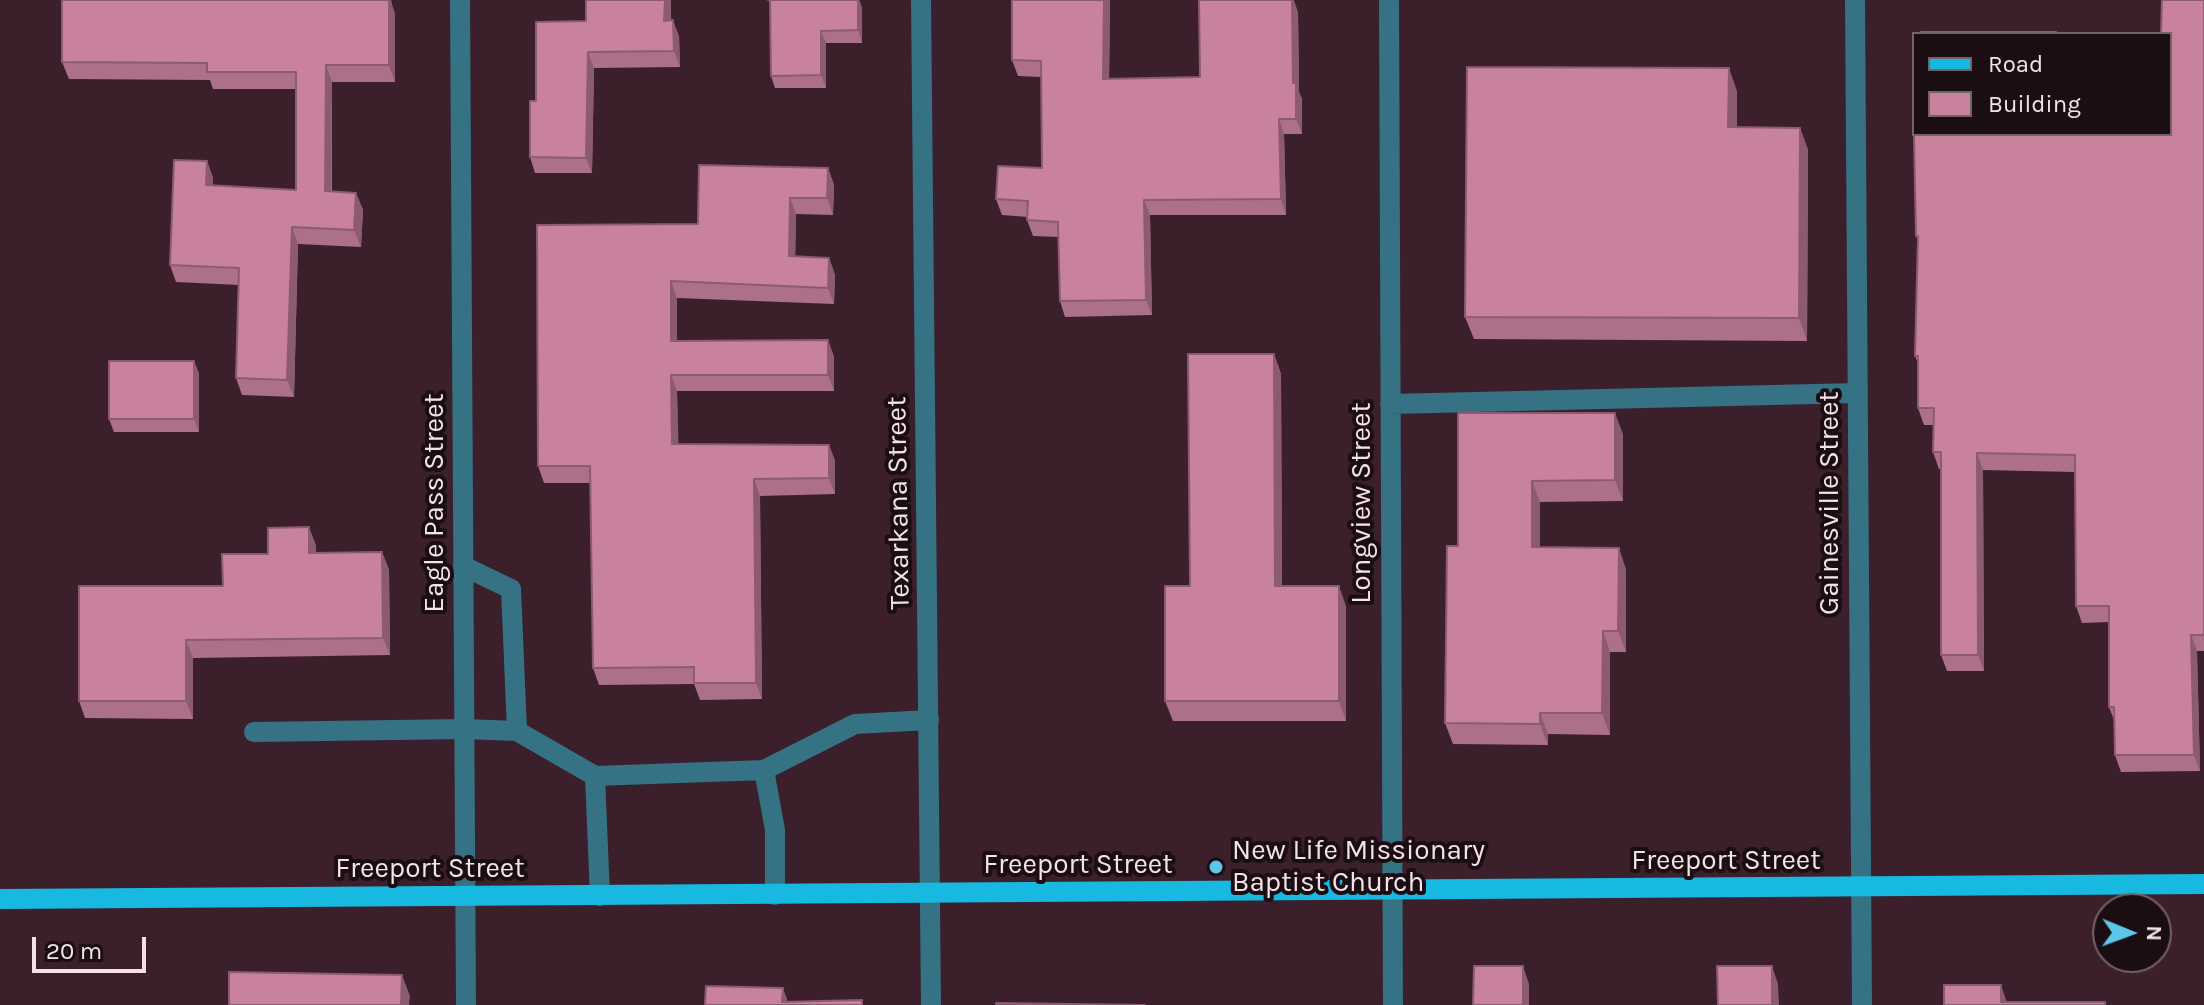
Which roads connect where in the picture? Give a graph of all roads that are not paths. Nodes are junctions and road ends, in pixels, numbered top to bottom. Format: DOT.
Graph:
graph roads {
  1 [pos="460,0"];
  2 [pos="921,0"];
  3 [pos="1389,0"];
  4 [pos="1855,0"];
  5 [pos="1858,393"];
  6 [pos="1390,404"];
  7 [pos="463,566"];
  8 [pos="929,720"];
  9 [pos="464,729"];
  10 [pos="517,731"];
  11 [pos="254,732"];
  12 [pos="764,770"];
  13 [pos="595,776"];
  14 [pos="2204,884"];
  15 [pos="1861,888"];
  16 [pos="1392,891"];
  17 [pos="931,894"];
  18 [pos="775,895"];
  19 [pos="600,896"];
  20 [pos="465,897"];
  21 [pos="0,899"];
  22 [pos="466,1005"];
  23 [pos="931,1005"];
  24 [pos="1393,1005"];
  25 [pos="1862,1005"];
  1 -- 7 [label="street, Eagle Pass Street"];
  2 -- 8 [label="street, Texarkana Street"];
  3 -- 6 [label="street, Longview Street"];
  4 -- 5 [label="street, Gainesville Street"];
  5 -- 6 [label="street"];
  5 -- 15 [label="street, Gainesville Street"];
  6 -- 16 [label="street, Longview Street"];
  7 -- 9 [label="street, Eagle Pass Street"];
  7 -- 10 [label="street"];
  8 -- 12 [label="street"];
  8 -- 17 [label="street, Texarkana Street"];
  9 -- 10 [label="street"];
  9 -- 11 [label="street"];
  9 -- 20 [label="street, Eagle Pass Street"];
  10 -- 13 [label="street"];
  12 -- 13 [label="street"];
  12 -- 18 [label="street"];
  13 -- 19 [label="street"];
  14 -- 15 [label="main road, Freeport Street"];
  15 -- 16 [label="main road, Freeport Street"];
  15 -- 25 [label="street, Gainesville Street"];
  16 -- 17 [label="main road, Freeport Street"];
  16 -- 24 [label="street, Longview Street"];
  17 -- 18 [label="main road, Freeport Street"];
  17 -- 23 [label="street, Texarkana Street"];
  18 -- 19 [label="main road, Freeport Street"];
  19 -- 20 [label="main road, Freeport Street"];
  20 -- 21 [label="main road, Freeport Street"];
  20 -- 22 [label="street, Eagle Pass Street"];
}
